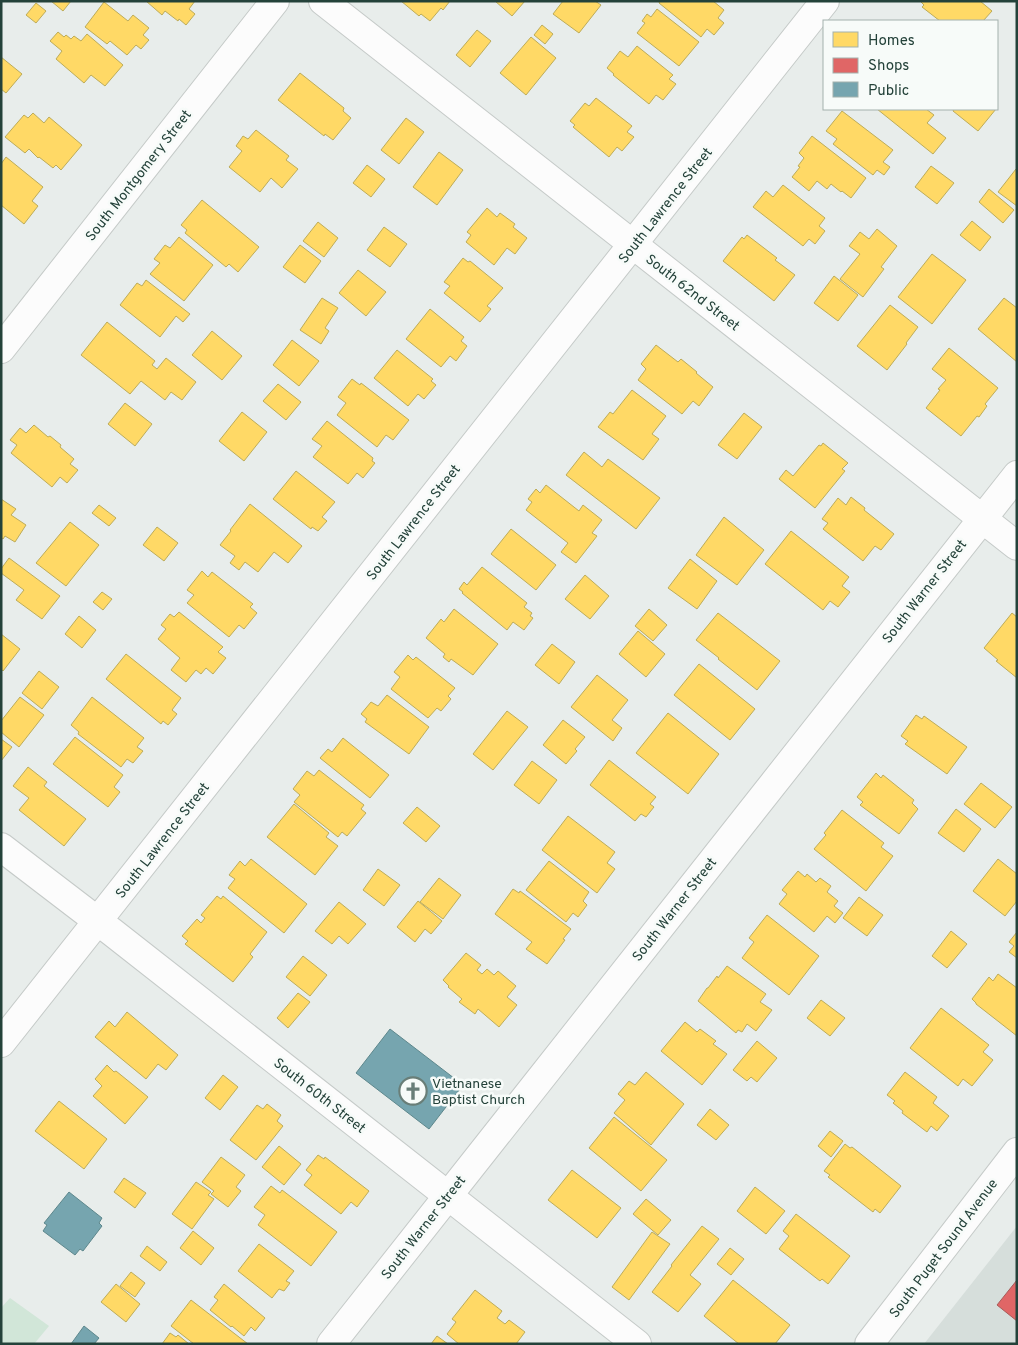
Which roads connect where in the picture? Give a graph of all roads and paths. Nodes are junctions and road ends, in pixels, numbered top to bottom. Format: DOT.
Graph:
graph roads {
  1 [pos="275,1"];
  2 [pos="323,1"];
  3 [pos="825,1"];
  4 [pos="633,245"];
  5 [pos="1,349"];
  6 [pos="1017,474"];
  7 [pos="982,519"];
  8 [pos="1017,546"];
  9 [pos="1,847"];
  10 [pos="98,921"];
  11 [pos="1,1043"];
  12 [pos="1017,1152"];
  13 [pos="448,1195"];
  14 [pos="331,1344"];
  15 [pos="637,1344"];
  16 [pos="870,1344"];
  1 -- 5 [label="street, South Montgomery Street"];
  2 -- 4 [label="street, South 62nd Street"];
  3 -- 4 [label="street, South Lawrence Street"];
  4 -- 7 [label="street, South 62nd Street"];
  4 -- 10 [label="street, South Lawrence Street"];
  6 -- 7 [label="street, South Warner Street"];
  7 -- 8 [label="street, South 62nd Street"];
  7 -- 13 [label="street, South Warner Street"];
  9 -- 10 [label="street, South 60th Street"];
  10 -- 11 [label="street, South Lawrence Street"];
  10 -- 13 [label="street, South 60th Street"];
  12 -- 16 [label="street, South Puget Sound Avenue"];
  13 -- 14 [label="street, South Warner Street"];
  13 -- 15 [label="street, South 60th Street"];
}
